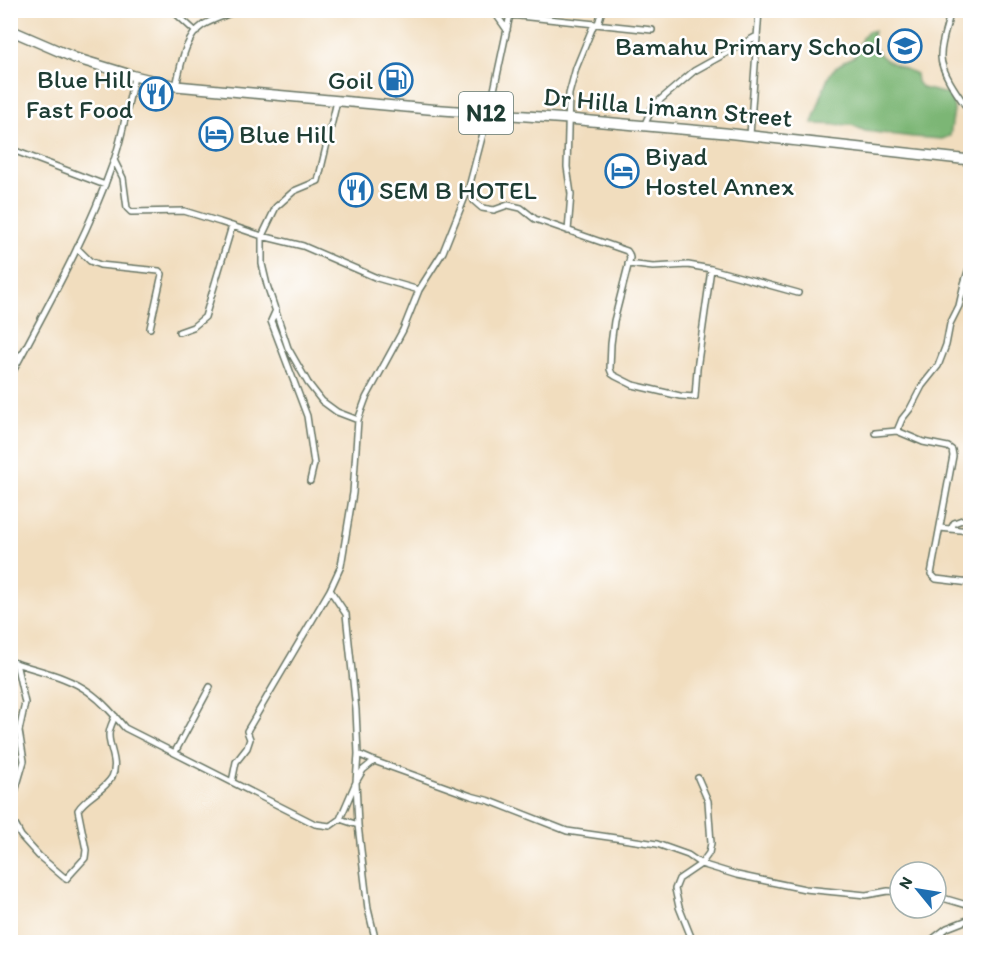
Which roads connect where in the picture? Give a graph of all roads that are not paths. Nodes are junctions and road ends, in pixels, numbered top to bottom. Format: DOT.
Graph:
graph roads {
  1 [pos="172,10"];
  2 [pos="238,10"];
  3 [pos="493,10"];
  4 [pos="602,10"];
  5 [pos="759,10"];
  6 [pos="951,10"];
  7 [pos="510,13"];
  8 [pos="222,14"];
  9 [pos="596,24"];
  10 [pos="10,30"];
  11 [pos="507,30"];
  12 [pos="652,30"];
  13 [pos="196,32"];
  14 [pos="757,36"];
  15 [pos="134,76"];
  16 [pos="176,86"];
  17 [pos="337,101"];
  18 [pos="970,112"];
  19 [pos="488,113"];
  20 [pos="568,119"];
  21 [pos="644,126"];
  22 [pos="750,135"];
  23 [pos="10,149"];
  24 [pos="114,160"];
  25 [pos="970,160"];
  26 [pos="105,185"];
  27 [pos="469,187"];
  28 [pos="232,226"];
  29 [pos="568,231"];
  30 [pos="262,236"];
  31 [pos="77,248"];
  32 [pos="628,264"];
  33 [pos="970,266"];
  34 [pos="711,269"];
  35 [pos="970,283"];
  36 [pos="419,290"];
  37 [pos="798,293"];
  38 [pos="963,293"];
  39 [pos="276,310"];
  40 [pos="150,328"];
  41 [pos="179,332"];
  42 [pos="22,354"];
  43 [pos="10,361"];
  44 [pos="10,376"];
  45 [pos="358,420"];
  46 [pos="897,431"];
  47 [pos="875,433"];
  48 [pos="310,481"];
  49 [pos="970,517"];
  50 [pos="940,528"];
  51 [pos="951,529"];
  52 [pos="970,531"];
  53 [pos="970,583"];
  54 [pos="330,590"];
  55 [pos="14,662"];
  56 [pos="210,687"];
  57 [pos="115,716"];
  58 [pos="175,752"];
  59 [pos="358,754"];
  60 [pos="374,762"];
  61 [pos="698,778"];
  62 [pos="232,782"];
  63 [pos="356,782"];
  64 [pos="340,819"];
  65 [pos="358,825"];
  66 [pos="701,864"];
  67 [pos="888,891"];
  68 [pos="948,900"];
  69 [pos="970,906"];
  70 [pos="970,919"];
  71 [pos="376,942"];
  72 [pos="692,942"];
  73 [pos="929,942"];
  1 -- 13 [label="street"];
  2 -- 8 [label="street"];
  3 -- 11 [label="street"];
  4 -- 9 [label="street"];
  5 -- 14 [label="street"];
  6 -- 18 [label="street"];
  7 -- 9 [label="street"];
  7 -- 11 [label="street"];
  8 -- 13 [label="street"];
  9 -- 12 [label="street"];
  9 -- 20 [label="street"];
  10 -- 15 [label="highway, Dr Hilla Limann Street / N12"];
  11 -- 19 [label="street"];
  13 -- 16 [label="street"];
  14 -- 21 [label="street"];
  14 -- 22 [label="street"];
  15 -- 16 [label="highway, Dr Hilla Limann Street / N12"];
  15 -- 24 [label="street"];
  16 -- 17 [label="highway, Dr Hilla Limann Street / N12"];
  17 -- 19 [label="highway, Dr Hilla Limann Street / N12"];
  17 -- 30 [label="street"];
  19 -- 20 [label="highway, Dr Hilla Limann Street / N12"];
  19 -- 27 [label="street"];
  20 -- 21 [label="highway, Dr Hilla Limann Street / N12"];
  20 -- 29 [label="street"];
  21 -- 22 [label="highway, Dr Hilla Limann Street / N12"];
  22 -- 25 [label="highway, Dr Hilla Limann Street / N12"];
  23 -- 26 [label="street"];
  24 -- 26 [label="street"];
  24 -- 28 [label="street"];
  26 -- 31 [label="street"];
  27 -- 29 [label="street"];
  27 -- 36 [label="street"];
  28 -- 30 [label="street"];
  28 -- 41 [label="street"];
  29 -- 32 [label="street"];
  30 -- 36 [label="street"];
  30 -- 39 [label="street"];
  31 -- 40 [label="street"];
  31 -- 42 [label="street"];
  32 -- 34 [label="street"];
  32 -- 34 [label="street"];
  33 -- 38 [label="street"];
  34 -- 37 [label="street"];
  35 -- 38 [label="street"];
  36 -- 45 [label="street"];
  38 -- 46 [label="street"];
  39 -- 45 [label="street"];
  39 -- 48 [label="street"];
  42 -- 43 [label="street"];
  42 -- 44 [label="street"];
  45 -- 54 [label="street"];
  46 -- 47 [label="street"];
  46 -- 50 [label="street"];
  49 -- 51 [label="street"];
  50 -- 51 [label="street"];
  50 -- 53 [label="street"];
  51 -- 52 [label="street"];
  54 -- 59 [label="street"];
  54 -- 62 [label="street"];
  55 -- 57 [label="street"];
  55 -- 57 [label="street"];
  56 -- 58 [label="street"];
  57 -- 58 [label="street"];
  58 -- 62 [label="street"];
  59 -- 60 [label="street"];
  59 -- 63 [label="street"];
  60 -- 63 [label="street"];
  60 -- 66 [label="street"];
  61 -- 66 [label="street"];
  62 -- 64 [label="street"];
  63 -- 64 [label="street"];
  63 -- 65 [label="street"];
  64 -- 65 [label="street"];
  65 -- 71 [label="street"];
  66 -- 67 [label="street"];
  66 -- 72 [label="street"];
  68 -- 69 [label="street"];
  70 -- 73 [label="street"];
}
